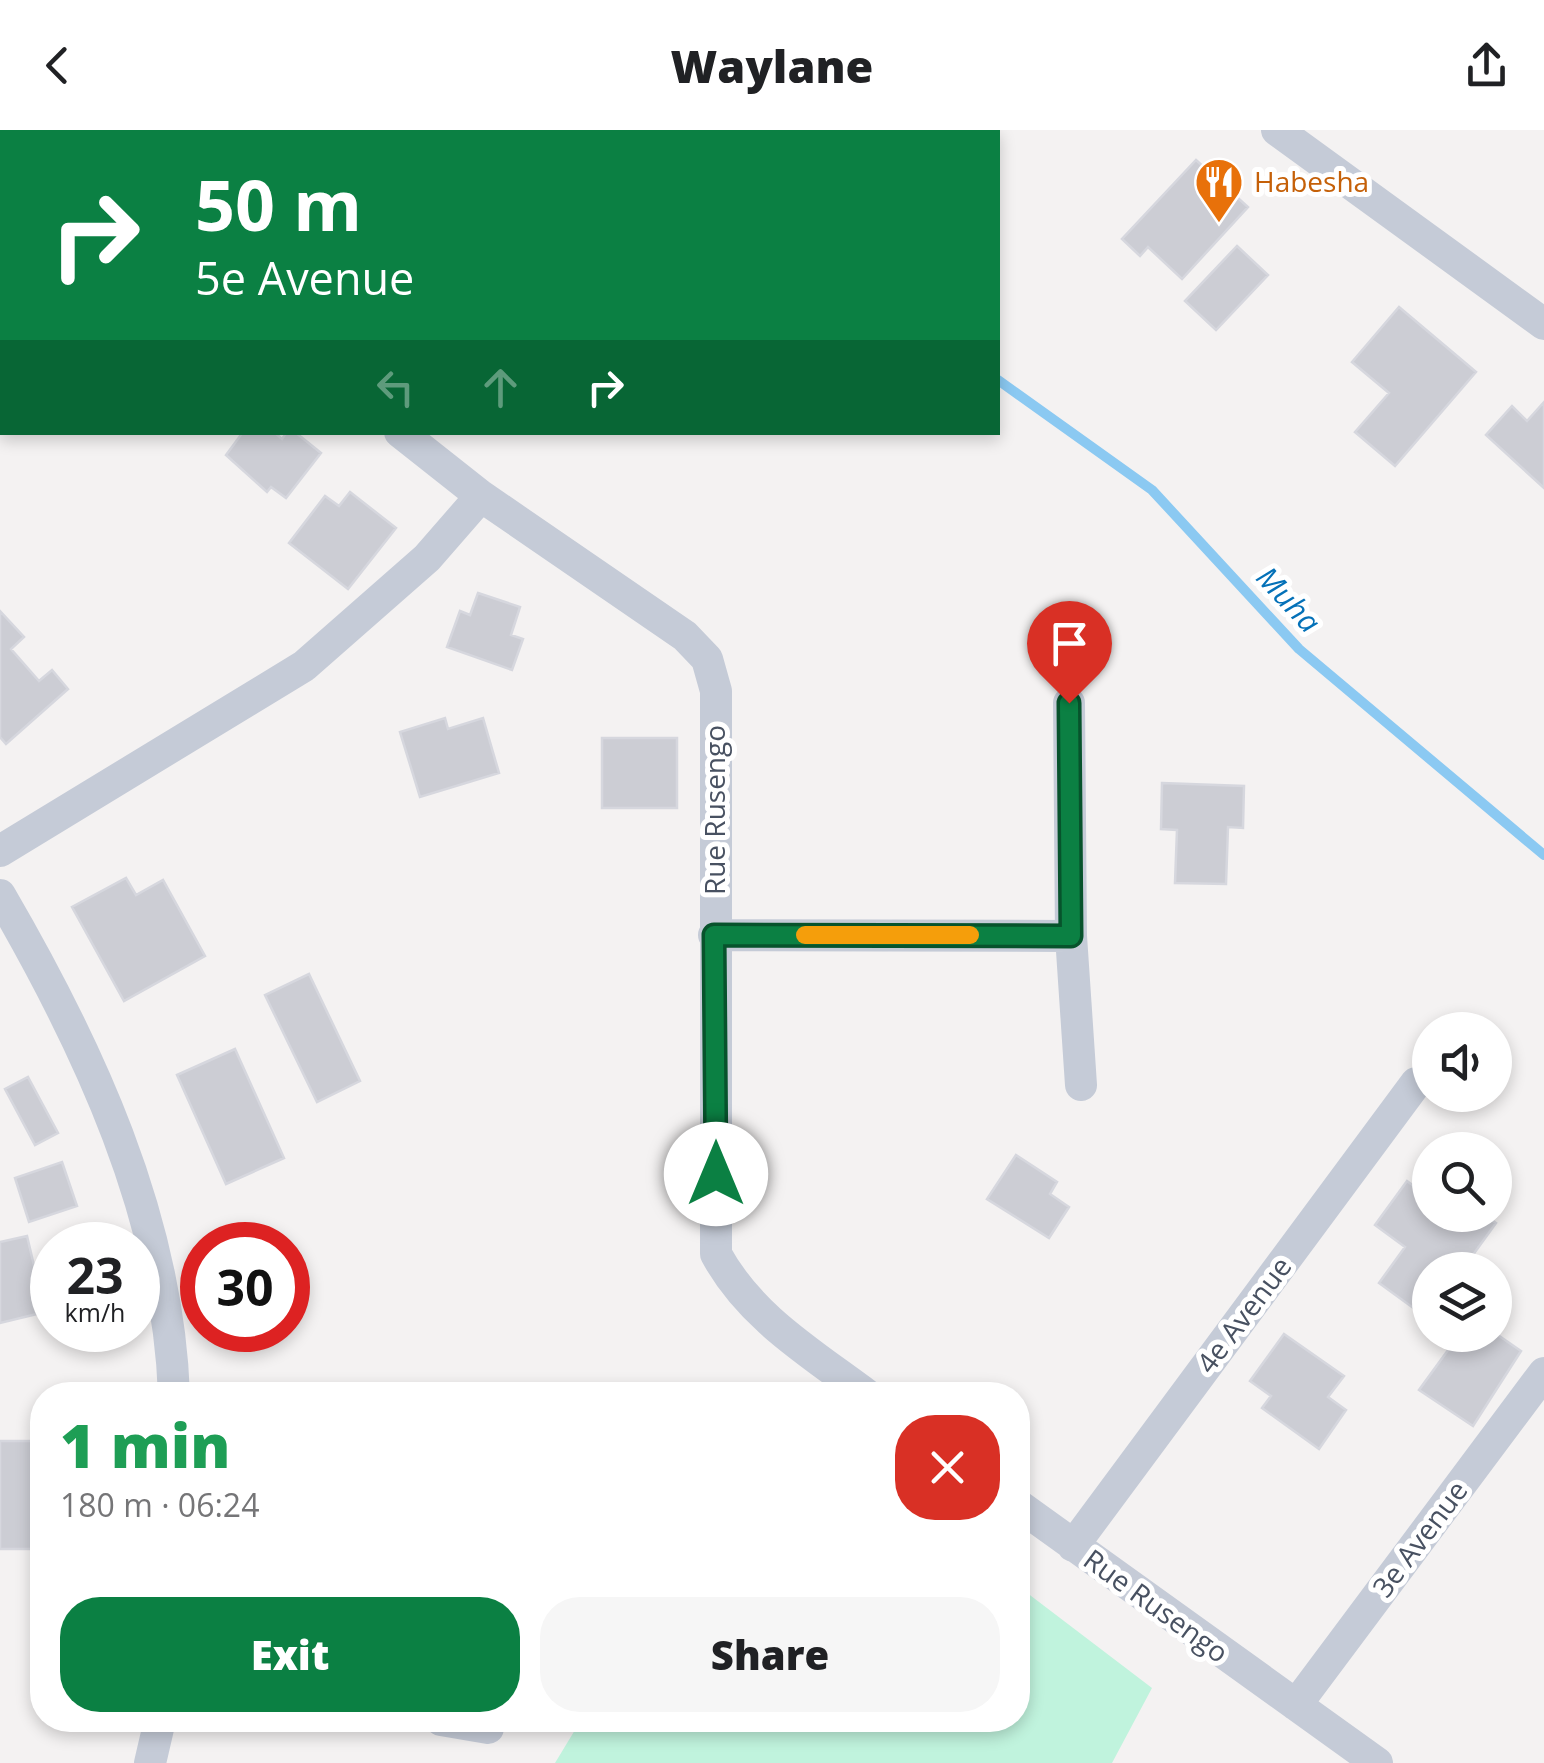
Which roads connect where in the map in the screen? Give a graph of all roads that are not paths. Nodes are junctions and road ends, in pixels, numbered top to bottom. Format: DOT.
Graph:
graph roads {
  1 [pos="1277,130"];
  2 [pos="1544,324"];
  3 [pos="404,435"];
  4 [pos="481,496"];
  5 [pos="1069,703"];
  6 [pos="0,851"];
  7 [pos="0,894"];
  8 [pos="714,935"];
  9 [pos="1071,936"];
  10 [pos="1082,1084"];
  11 [pos="1412,1089"];
  12 [pos="1544,1374"];
  13 [pos="174,1382"];
  14 [pos="849,1382"];
  15 [pos="1030,1514"];
  16 [pos="1073,1546"];
  17 [pos="1296,1705"];
  18 [pos="157,1732"];
  19 [pos="150,1763"];
  20 [pos="1376,1763"];
  1 -- 2 [label="street"];
  3 -- 4 [label="street, Rue Rusengo"];
  4 -- 6 [label="street"];
  4 -- 8 [label="street, Rue Rusengo"];
  5 -- 9 [label="street"];
  7 -- 13 [label="street"];
  8 -- 9 [label="street"];
  8 -- 14 [label="street, Rue Rusengo"];
  9 -- 10 [label="street"];
  11 -- 16 [label="street, 4e Avenue"];
  12 -- 17 [label="street, 3e Avenue"];
  15 -- 16 [label="street, Rue Rusengo"];
  16 -- 17 [label="street, Rue Rusengo"];
  17 -- 20 [label="street, Rue Rusengo"];
  18 -- 19 [label="street"];
}
